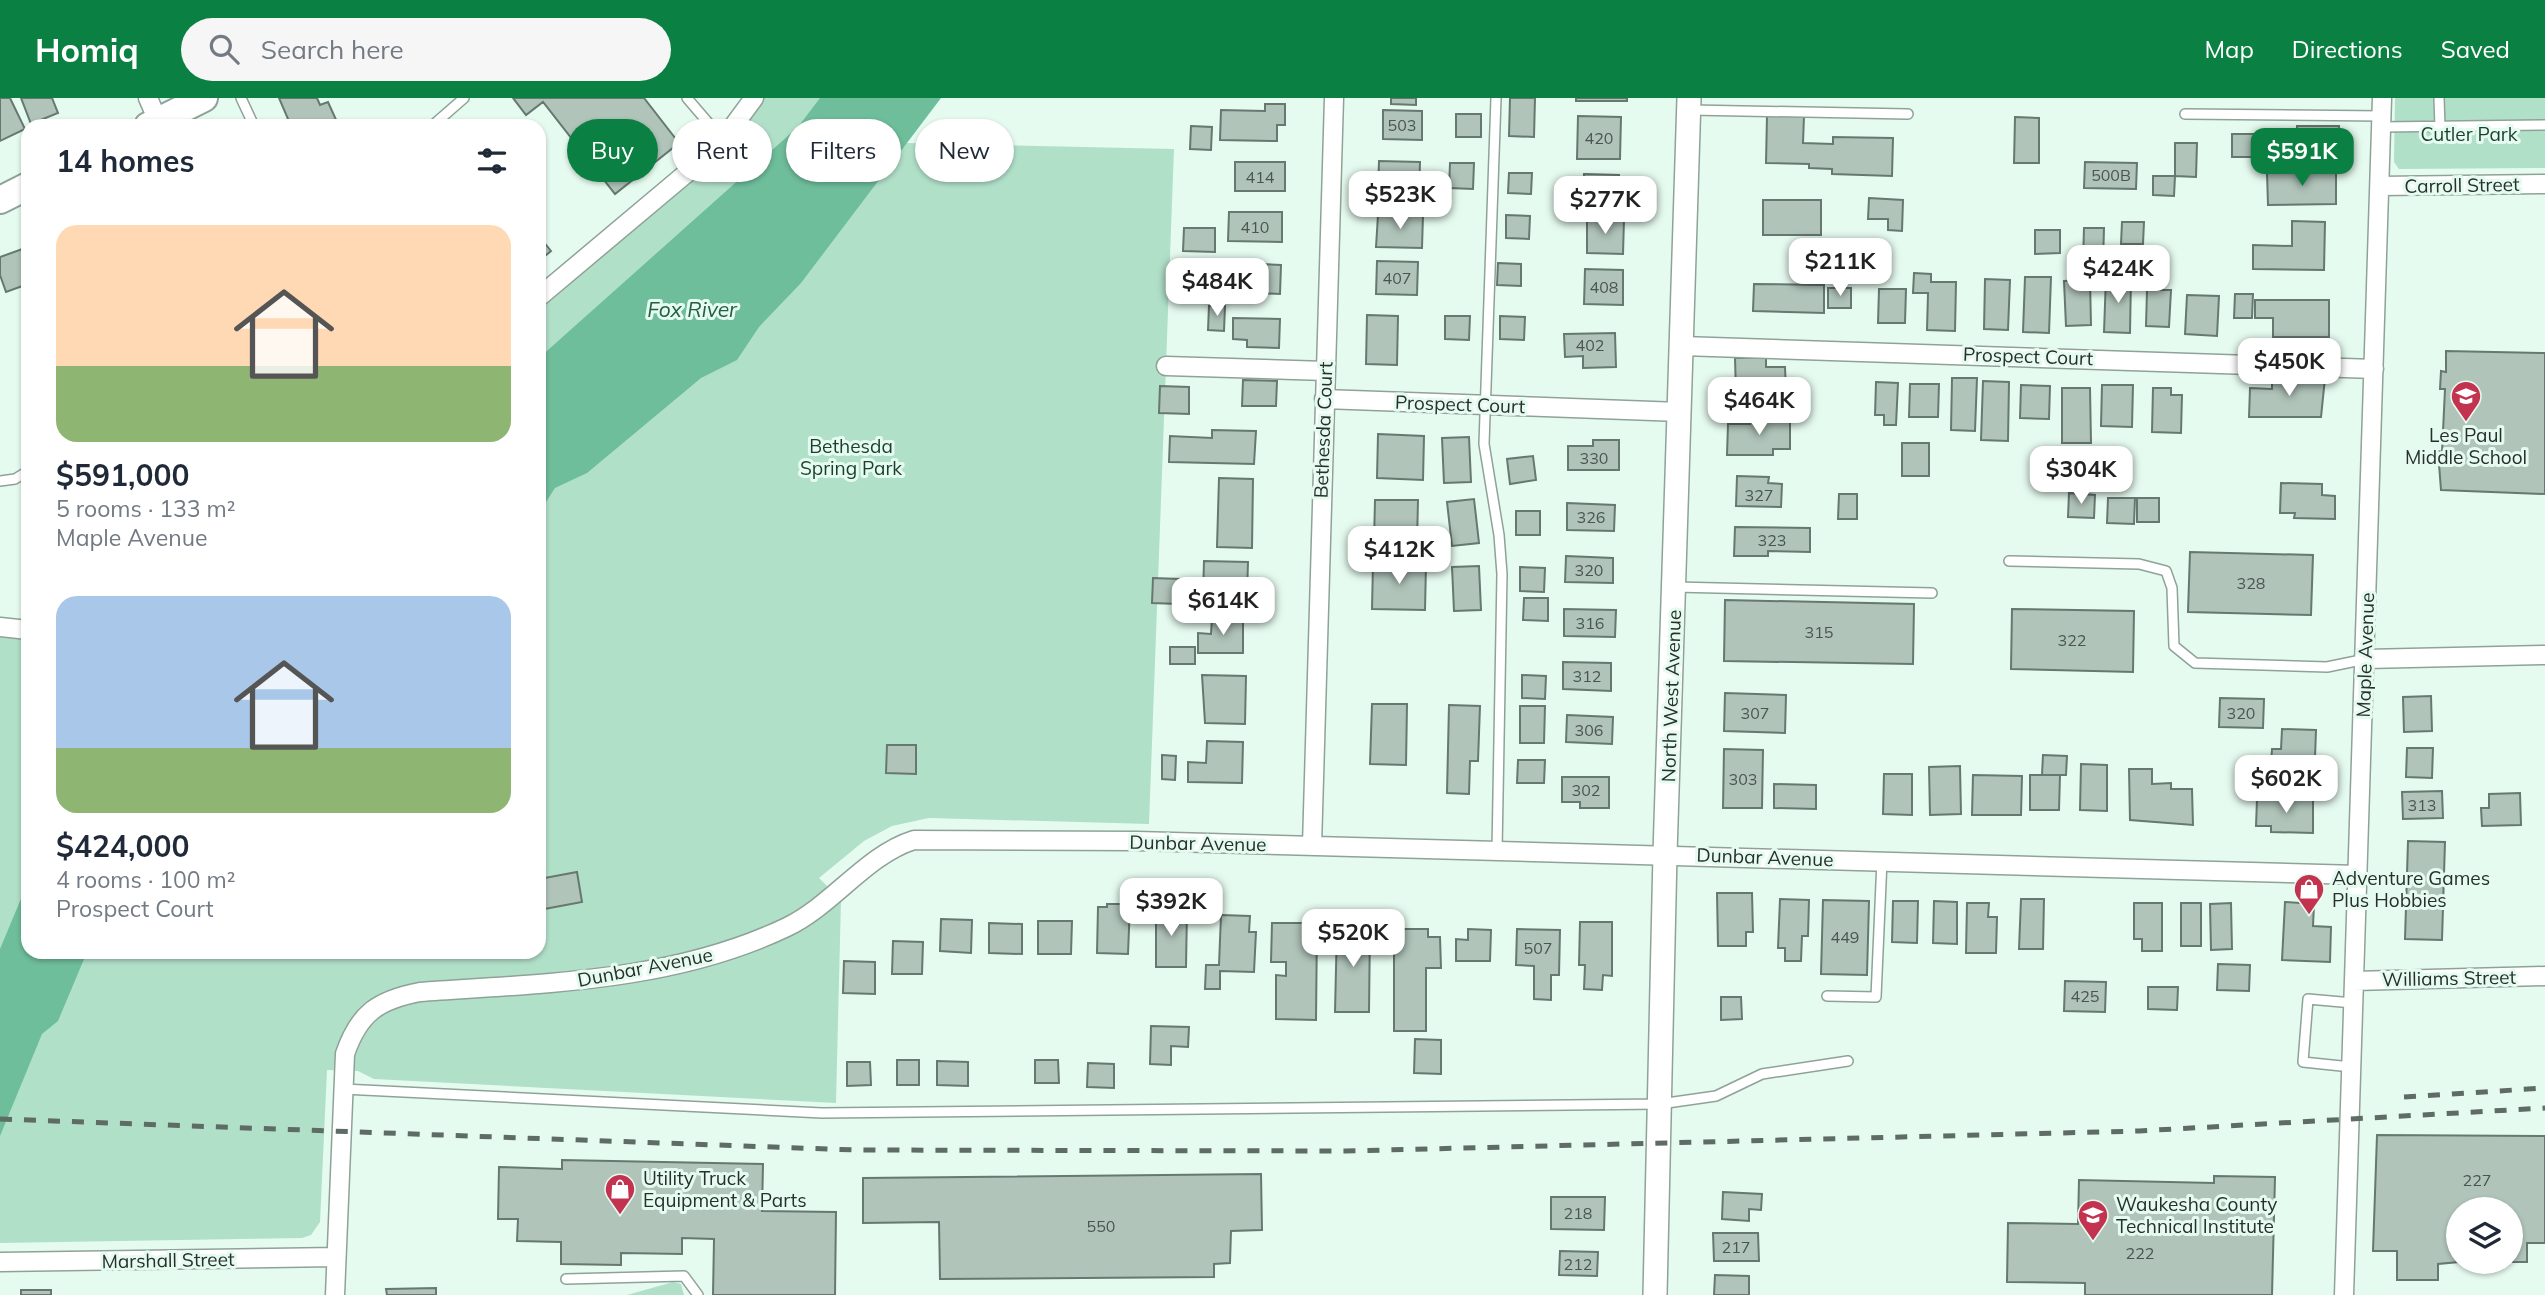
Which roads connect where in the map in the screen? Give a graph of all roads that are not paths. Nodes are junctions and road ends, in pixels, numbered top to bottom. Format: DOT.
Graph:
graph roads {
  1 [pos="204,98"];
  2 [pos="241,98"];
  3 [pos="464,98"];
  4 [pos="687,98"];
  5 [pos="754,98"];
  6 [pos="1334,98"];
  7 [pos="1496,98"];
  8 [pos="2439,98"];
  9 [pos="1689,104"];
  10 [pos="1908,114"];
  11 [pos="2185,114"];
  12 [pos="2382,114"];
  13 [pos="151,115"];
  14 [pos="251,119"];
  15 [pos="440,119"];
  16 [pos="705,119"];
  17 [pos="738,119"];
  18 [pos="2545,125"];
  19 [pos="2440,127"];
  20 [pos="674,182"];
  21 [pos="2545,184"];
  22 [pos="2380,186"];
  23 [pos="21,190"];
  24 [pos="0,200"];
  25 [pos="546,291"];
  26 [pos="1682,346"];
  27 [pos="1166,366"];
  28 [pos="2374,369"];
  29 [pos="1326,372"];
  30 [pos="1324,399"];
  31 [pos="1485,405"];
  32 [pos="1680,412"];
  33 [pos="21,476"];
  34 [pos="0,481"];
  35 [pos="2009,561"];
  36 [pos="1675,587"];
  37 [pos="1931,593"];
  38 [pos="0,627"];
  39 [pos="21,629"];
  40 [pos="2545,655"];
  41 [pos="2365,659"];
  42 [pos="1312,846"];
  43 [pos="1497,851"];
  44 [pos="1665,854"];
  45 [pos="1882,860"];
  46 [pos="2358,875"];
  47 [pos="2545,976"];
  48 [pos="2354,981"];
  49 [pos="1827,996"];
  50 [pos="2353,1003"];
  51 [pos="1848,1061"];
  52 [pos="2351,1066"];
  53 [pos="343,1088"];
  54 [pos="1660,1104"];
  55 [pos="336,1257"];
  56 [pos="0,1262"];
  57 [pos="566,1279"];
  58 [pos="335,1295"];
  59 [pos="698,1295"];
  60 [pos="1655,1295"];
  61 [pos="2344,1295"];
  1 -- 13 [label="main road"];
  2 -- 14 [label="lane"];
  3 -- 15 [label="lane"];
  4 -- 16 [label="lane"];
  5 -- 17 [label="street"];
  6 -- 29 [label="street, Bethesda Court"];
  7 -- 31 [label="lane"];
  8 -- 19 [label="lane"];
  9 -- 10 [label="lane"];
  9 -- 26 [label="street, North West Avenue"];
  11 -- 12 [label="lane"];
  12 -- 19 [label="lane"];
  12 -- 22 [label="street, Maple Avenue"];
  18 -- 19 [label="lane"];
  20 -- 25 [label="street"];
  21 -- 22 [label="street, Carroll Street"];
  22 -- 28 [label="street, Maple Avenue"];
  23 -- 24 [label="main road"];
  26 -- 28 [label="street, Prospect Court"];
  26 -- 32 [label="street, North West Avenue"];
  27 -- 29 [label="street"];
  28 -- 41 [label="street, Maple Avenue"];
  29 -- 30 [label="street, Bethesda Court"];
  30 -- 31 [label="street, Prospect Court"];
  30 -- 42 [label="street, Bethesda Court"];
  31 -- 32 [label="street, Prospect Court"];
  31 -- 43 [label="lane"];
  32 -- 36 [label="street, North West Avenue"];
  33 -- 34 [label="lane"];
  35 -- 41 [label="lane"];
  36 -- 37 [label="lane"];
  36 -- 44 [label="street, North West Avenue"];
  38 -- 39 [label="street"];
  40 -- 41 [label="street"];
  41 -- 46 [label="street, Maple Avenue"];
  42 -- 43 [label="street, Dunbar Avenue"];
  42 -- 53 [label="street, Dunbar Avenue"];
  43 -- 44 [label="street, Dunbar Avenue"];
  44 -- 45 [label="street, Dunbar Avenue"];
  44 -- 54 [label="street, North West Avenue"];
  45 -- 46 [label="street, Dunbar Avenue"];
  45 -- 49 [label="lane"];
  46 -- 48 [label="street, Maple Avenue"];
  47 -- 48 [label="street, Williams Street"];
  48 -- 50 [label="street, Maple Avenue"];
  50 -- 52 [label="street, Maple Avenue"];
  50 -- 52 [label="lane"];
  51 -- 54 [label="lane"];
  52 -- 61 [label="street, Maple Avenue"];
  53 -- 54 [label="lane"];
  53 -- 55 [label="street, Dunbar Avenue"];
  54 -- 60 [label="street, North West Avenue"];
  55 -- 56 [label="street, Marshall Street"];
  55 -- 58 [label="street, Dunbar Avenue"];
  57 -- 59 [label="lane"];
}
